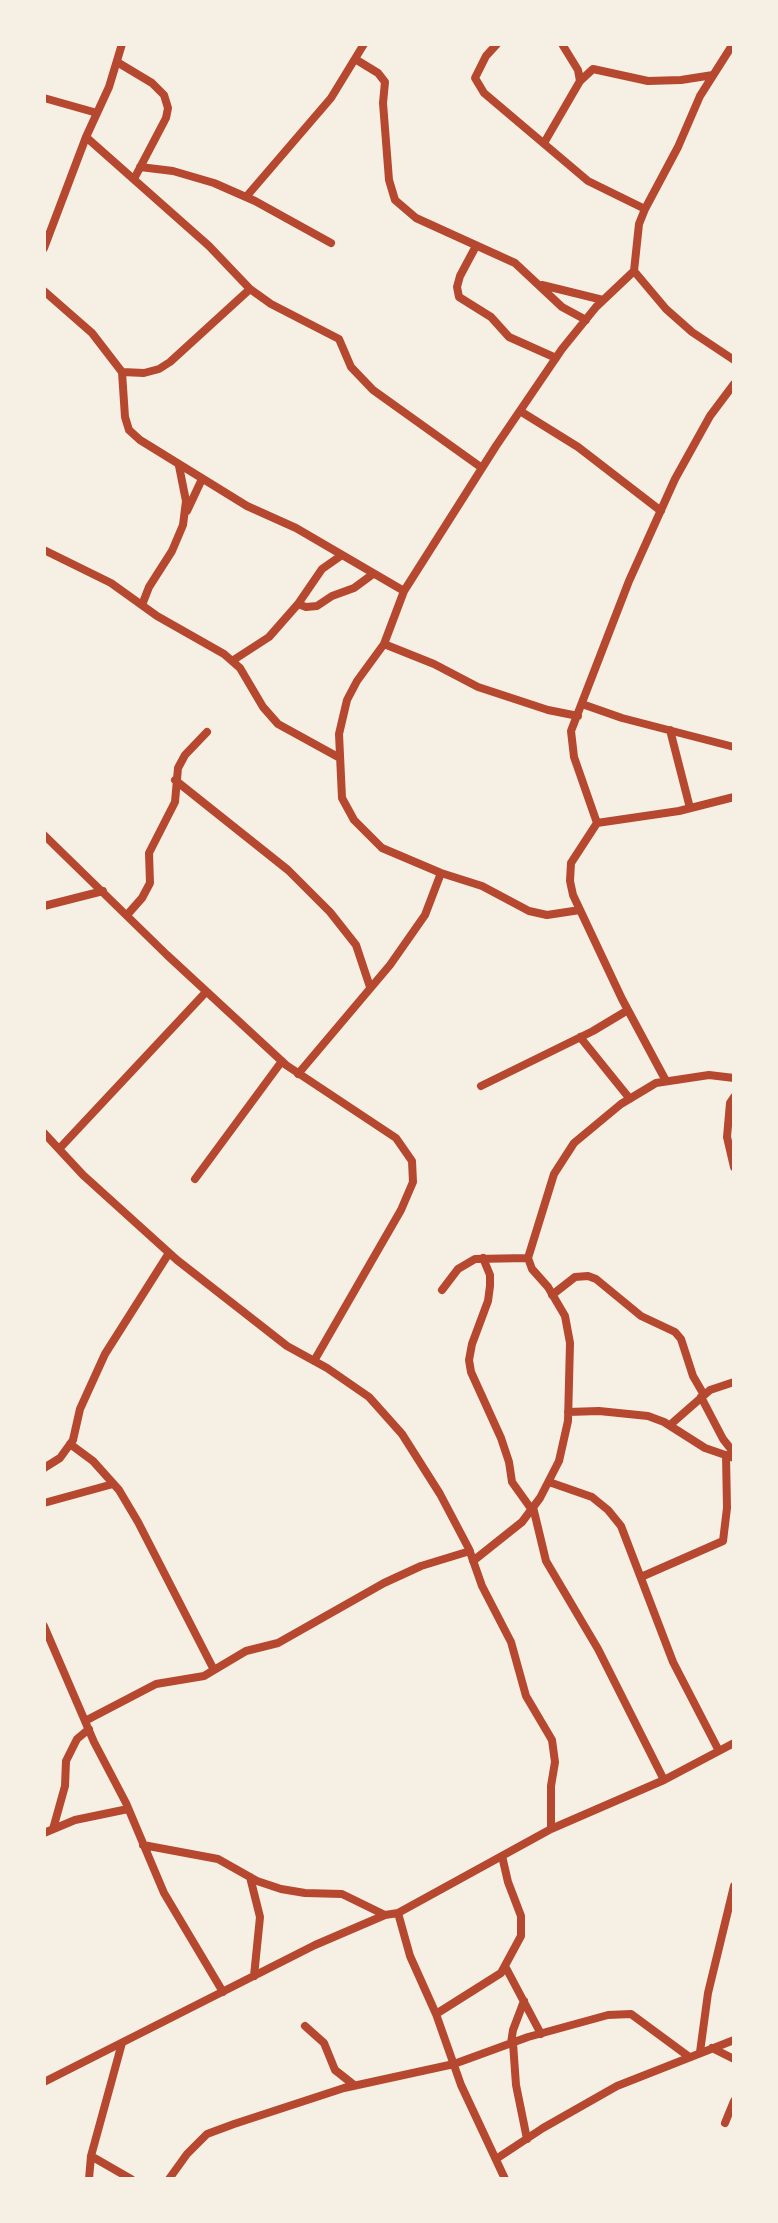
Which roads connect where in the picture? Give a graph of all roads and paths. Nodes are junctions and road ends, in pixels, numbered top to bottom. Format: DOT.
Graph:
graph roads {
  1 [pos="122,44"];
  2 [pos="364,44"];
  3 [pos="497,44"];
  4 [pos="562,44"];
  5 [pos="733,44"];
  6 [pos="355,59"];
  7 [pos="117,62"];
  8 [pos="713,75"];
  9 [pos="580,81"];
  10 [pos="44,98"];
  11 [pos="97,113"];
  12 [pos="86,137"];
  13 [pos="544,143"];
  14 [pos="140,167"];
  15 [pos="134,179"];
  16 [pos="246,197"];
  17 [pos="645,209"];
  18 [pos="331,243"];
  19 [pos="476,246"];
  20 [pos="44,248"];
  21 [pos="634,271"];
  22 [pos="540,285"];
  23 [pos="250,289"];
  24 [pos="44,291"];
  25 [pos="603,300"];
  26 [pos="586,320"];
  27 [pos="556,358"];
  28 [pos="734,360"];
  29 [pos="122,372"];
  30 [pos="734,384"];
  31 [pos="520,411"];
  32 [pos="179,466"];
  33 [pos="482,468"];
  34 [pos="202,479"];
  35 [pos="661,511"];
  36 [pos="184,515"];
  37 [pos="44,550"];
  38 [pos="342,555"];
  39 [pos="373,574"];
  40 [pos="404,591"];
  41 [pos="298,604"];
  42 [pos="142,605"];
  43 [pos="384,644"];
  44 [pos="232,661"];
  45 [pos="582,704"];
  46 [pos="578,716"];
  47 [pos="670,730"];
  48 [pos="207,732"];
  49 [pos="734,747"];
  50 [pos="338,757"];
  51 [pos="175,780"];
  52 [pos="734,797"];
  53 [pos="690,808"];
  54 [pos="597,823"];
  55 [pos="44,835"];
  56 [pos="441,873"];
  57 [pos="103,891"];
  58 [pos="44,906"];
  59 [pos="580,910"];
  60 [pos="127,915"];
  61 [pos="370,987"];
  62 [pos="206,992"];
  63 [pos="628,1010"];
  64 [pos="580,1037"];
  65 [pos="282,1061"];
  66 [pos="298,1074"];
  67 [pos="734,1078"];
  68 [pos="666,1081"];
  69 [pos="481,1086"];
  70 [pos="734,1097"];
  71 [pos="630,1099"];
  72 [pos="44,1133"];
  73 [pos="59,1149"];
  74 [pos="734,1167"];
  75 [pos="195,1179"];
  76 [pos="169,1253"];
  77 [pos="483,1258"];
  78 [pos="528,1258"];
  79 [pos="442,1290"];
  80 [pos="552,1295"];
  81 [pos="314,1361"];
  82 [pos="734,1382"];
  83 [pos="703,1396"];
  84 [pos="568,1412"];
  85 [pos="670,1425"];
  86 [pos="70,1444"];
  87 [pos="731,1455"];
  88 [pos="44,1468"];
  89 [pos="731,1478"];
  90 [pos="549,1482"];
  91 [pos="113,1484"];
  92 [pos="44,1503"];
  93 [pos="533,1508"];
  94 [pos="470,1551"];
  95 [pos="473,1561"];
  96 [pos="641,1577"];
  97 [pos="44,1626"];
  98 [pos="214,1670"];
  99 [pos="87,1725"];
  100 [pos="733,1746"];
  101 [pos="719,1751"];
  102 [pos="664,1780"];
  103 [pos="128,1809"];
  104 [pos="551,1829"];
  105 [pos="48,1831"];
  106 [pos="143,1845"];
  107 [pos="502,1856"];
  108 [pos="250,1876"];
  109 [pos="734,1886"];
  110 [pos="398,1913"];
  111 [pos="385,1915"];
  112 [pos="505,1966"];
  113 [pos="254,1976"];
  114 [pos="223,1992"];
  115 [pos="524,2001"];
  116 [pos="436,2014"];
  117 [pos="305,2026"];
  118 [pos="541,2034"];
  119 [pos="734,2040"];
  120 [pos="122,2043"];
  121 [pos="512,2043"];
  122 [pos="712,2048"];
  123 [pos="700,2052"];
  124 [pos="688,2056"];
  125 [pos="734,2059"];
  126 [pos="454,2064"];
  127 [pos="44,2082"];
  128 [pos="354,2085"];
  129 [pos="734,2103"];
  130 [pos="725,2123"];
  131 [pos="527,2139"];
  132 [pos="91,2156"];
  133 [pos="496,2159"];
  134 [pos="89,2179"];
  135 [pos="131,2179"];
  136 [pos="169,2179"];
  137 [pos="505,2179"];
  1 -- 7 [label="street"];
  2 -- 6 [label="street"];
  3 -- 13 [label="street"];
  4 -- 9 [label="street"];
  5 -- 8 [label="street"];
  6 -- 16 [label="street"];
  6 -- 19 [label="street"];
  7 -- 11 [label="street"];
  7 -- 14 [label="street"];
  8 -- 9 [label="street"];
  8 -- 17 [label="street"];
  9 -- 13 [label="street"];
  10 -- 11 [label="street"];
  11 -- 12 [label="street"];
  12 -- 15 [label="street"];
  12 -- 20 [label="street"];
  13 -- 17 [label="street"];
  14 -- 15 [label="street"];
  14 -- 16 [label="street"];
  15 -- 23 [label="street"];
  16 -- 18 [label="street"];
  17 -- 21 [label="street"];
  19 -- 22 [label="street"];
  19 -- 27 [label="street"];
  21 -- 25 [label="street"];
  21 -- 28 [label="street"];
  22 -- 25 [label="street"];
  22 -- 26 [label="street"];
  23 -- 29 [label="street"];
  23 -- 33 [label="street"];
  24 -- 29 [label="street"];
  25 -- 26 [label="street"];
  26 -- 27 [label="street"];
  27 -- 31 [label="street"];
  29 -- 32 [label="street"];
  30 -- 35 [label="street"];
  31 -- 33 [label="street"];
  31 -- 35 [label="street"];
  32 -- 34 [label="street"];
  32 -- 36 [label="street"];
  33 -- 40 [label="street"];
  34 -- 36 [label="street"];
  34 -- 38 [label="street"];
  35 -- 45 [label="street"];
  36 -- 42 [label="street"];
  37 -- 42 [label="street"];
  38 -- 39 [label="street"];
  38 -- 41 [label="street"];
  39 -- 40 [label="street"];
  39 -- 41 [label="street"];
  40 -- 43 [label="street"];
  41 -- 44 [label="street"];
  42 -- 44 [label="street"];
  43 -- 46 [label="street"];
  43 -- 50 [label="street"];
  44 -- 50 [label="street"];
  45 -- 46 [label="street"];
  45 -- 47 [label="street"];
  46 -- 54 [label="street"];
  47 -- 49 [label="street"];
  47 -- 53 [label="street"];
  48 -- 51 [label="street"];
  50 -- 56 [label="street"];
  51 -- 60 [label="street"];
  51 -- 61 [label="street"];
  52 -- 53 [label="street"];
  53 -- 54 [label="street"];
  54 -- 59 [label="street"];
  55 -- 57 [label="street"];
  56 -- 59 [label="street"];
  56 -- 61 [label="street"];
  57 -- 58 [label="street"];
  57 -- 60 [label="street"];
  59 -- 63 [label="street"];
  60 -- 62 [label="street"];
  61 -- 66 [label="street"];
  62 -- 65 [label="street"];
  62 -- 73 [label="street"];
  63 -- 64 [label="street"];
  63 -- 68 [label="street"];
  64 -- 69 [label="street"];
  64 -- 71 [label="street"];
  65 -- 66 [label="street"];
  65 -- 75 [label="street"];
  66 -- 81 [label="street"];
  67 -- 68 [label="street"];
  68 -- 71 [label="street"];
  70 -- 74 [label="street"];
  71 -- 78 [label="street"];
  72 -- 73 [label="street"];
  73 -- 76 [label="street"];
  76 -- 81 [label="street"];
  76 -- 86 [label="street"];
  77 -- 78 [label="street"];
  77 -- 79 [label="street"];
  77 -- 93 [label="street"];
  78 -- 80 [label="street"];
  80 -- 83 [label="street"];
  80 -- 84 [label="street"];
  81 -- 94 [label="street"];
  82 -- 83 [label="street"];
  83 -- 85 [label="street"];
  83 -- 87 [label="street"];
  84 -- 85 [label="street"];
  84 -- 90 [label="street"];
  85 -- 87 [label="street"];
  86 -- 88 [label="street"];
  86 -- 91 [label="street"];
  87 -- 89 [label="street"];
  89 -- 96 [label="street"];
  90 -- 93 [label="street"];
  90 -- 96 [label="street"];
  91 -- 92 [label="street"];
  91 -- 98 [label="street"];
  93 -- 95 [label="street"];
  93 -- 102 [label="street"];
  94 -- 95 [label="street"];
  94 -- 98 [label="street"];
  95 -- 104 [label="street"];
  96 -- 101 [label="street"];
  97 -- 99 [label="street"];
  98 -- 99 [label="street"];
  99 -- 103 [label="street"];
  99 -- 105 [label="street"];
  100 -- 101 [label="street"];
  101 -- 102 [label="street"];
  102 -- 104 [label="street"];
  103 -- 105 [label="street"];
  103 -- 106 [label="street"];
  104 -- 107 [label="street"];
  106 -- 108 [label="street"];
  106 -- 114 [label="street"];
  107 -- 110 [label="street"];
  107 -- 112 [label="street"];
  108 -- 111 [label="street"];
  108 -- 113 [label="street"];
  109 -- 123 [label="street"];
  110 -- 111 [label="street"];
  110 -- 116 [label="street"];
  111 -- 113 [label="street"];
  112 -- 115 [label="street"];
  112 -- 116 [label="street"];
  113 -- 114 [label="street"];
  114 -- 120 [label="street"];
  115 -- 118 [label="street"];
  115 -- 121 [label="street"];
  116 -- 126 [label="street"];
  117 -- 128 [label="street"];
  118 -- 121 [label="street"];
  118 -- 124 [label="street"];
  119 -- 122 [label="street"];
  120 -- 127 [label="street"];
  120 -- 132 [label="street"];
  121 -- 126 [label="street"];
  121 -- 131 [label="street"];
  122 -- 123 [label="street"];
  122 -- 125 [label="street"];
  123 -- 124 [label="street"];
  124 -- 131 [label="street"];
  126 -- 128 [label="street"];
  126 -- 133 [label="street"];
  128 -- 136 [label="street"];
  129 -- 130 [label="street"];
  131 -- 133 [label="street"];
  132 -- 134 [label="street"];
  132 -- 135 [label="street"];
  133 -- 137 [label="street"];
}
